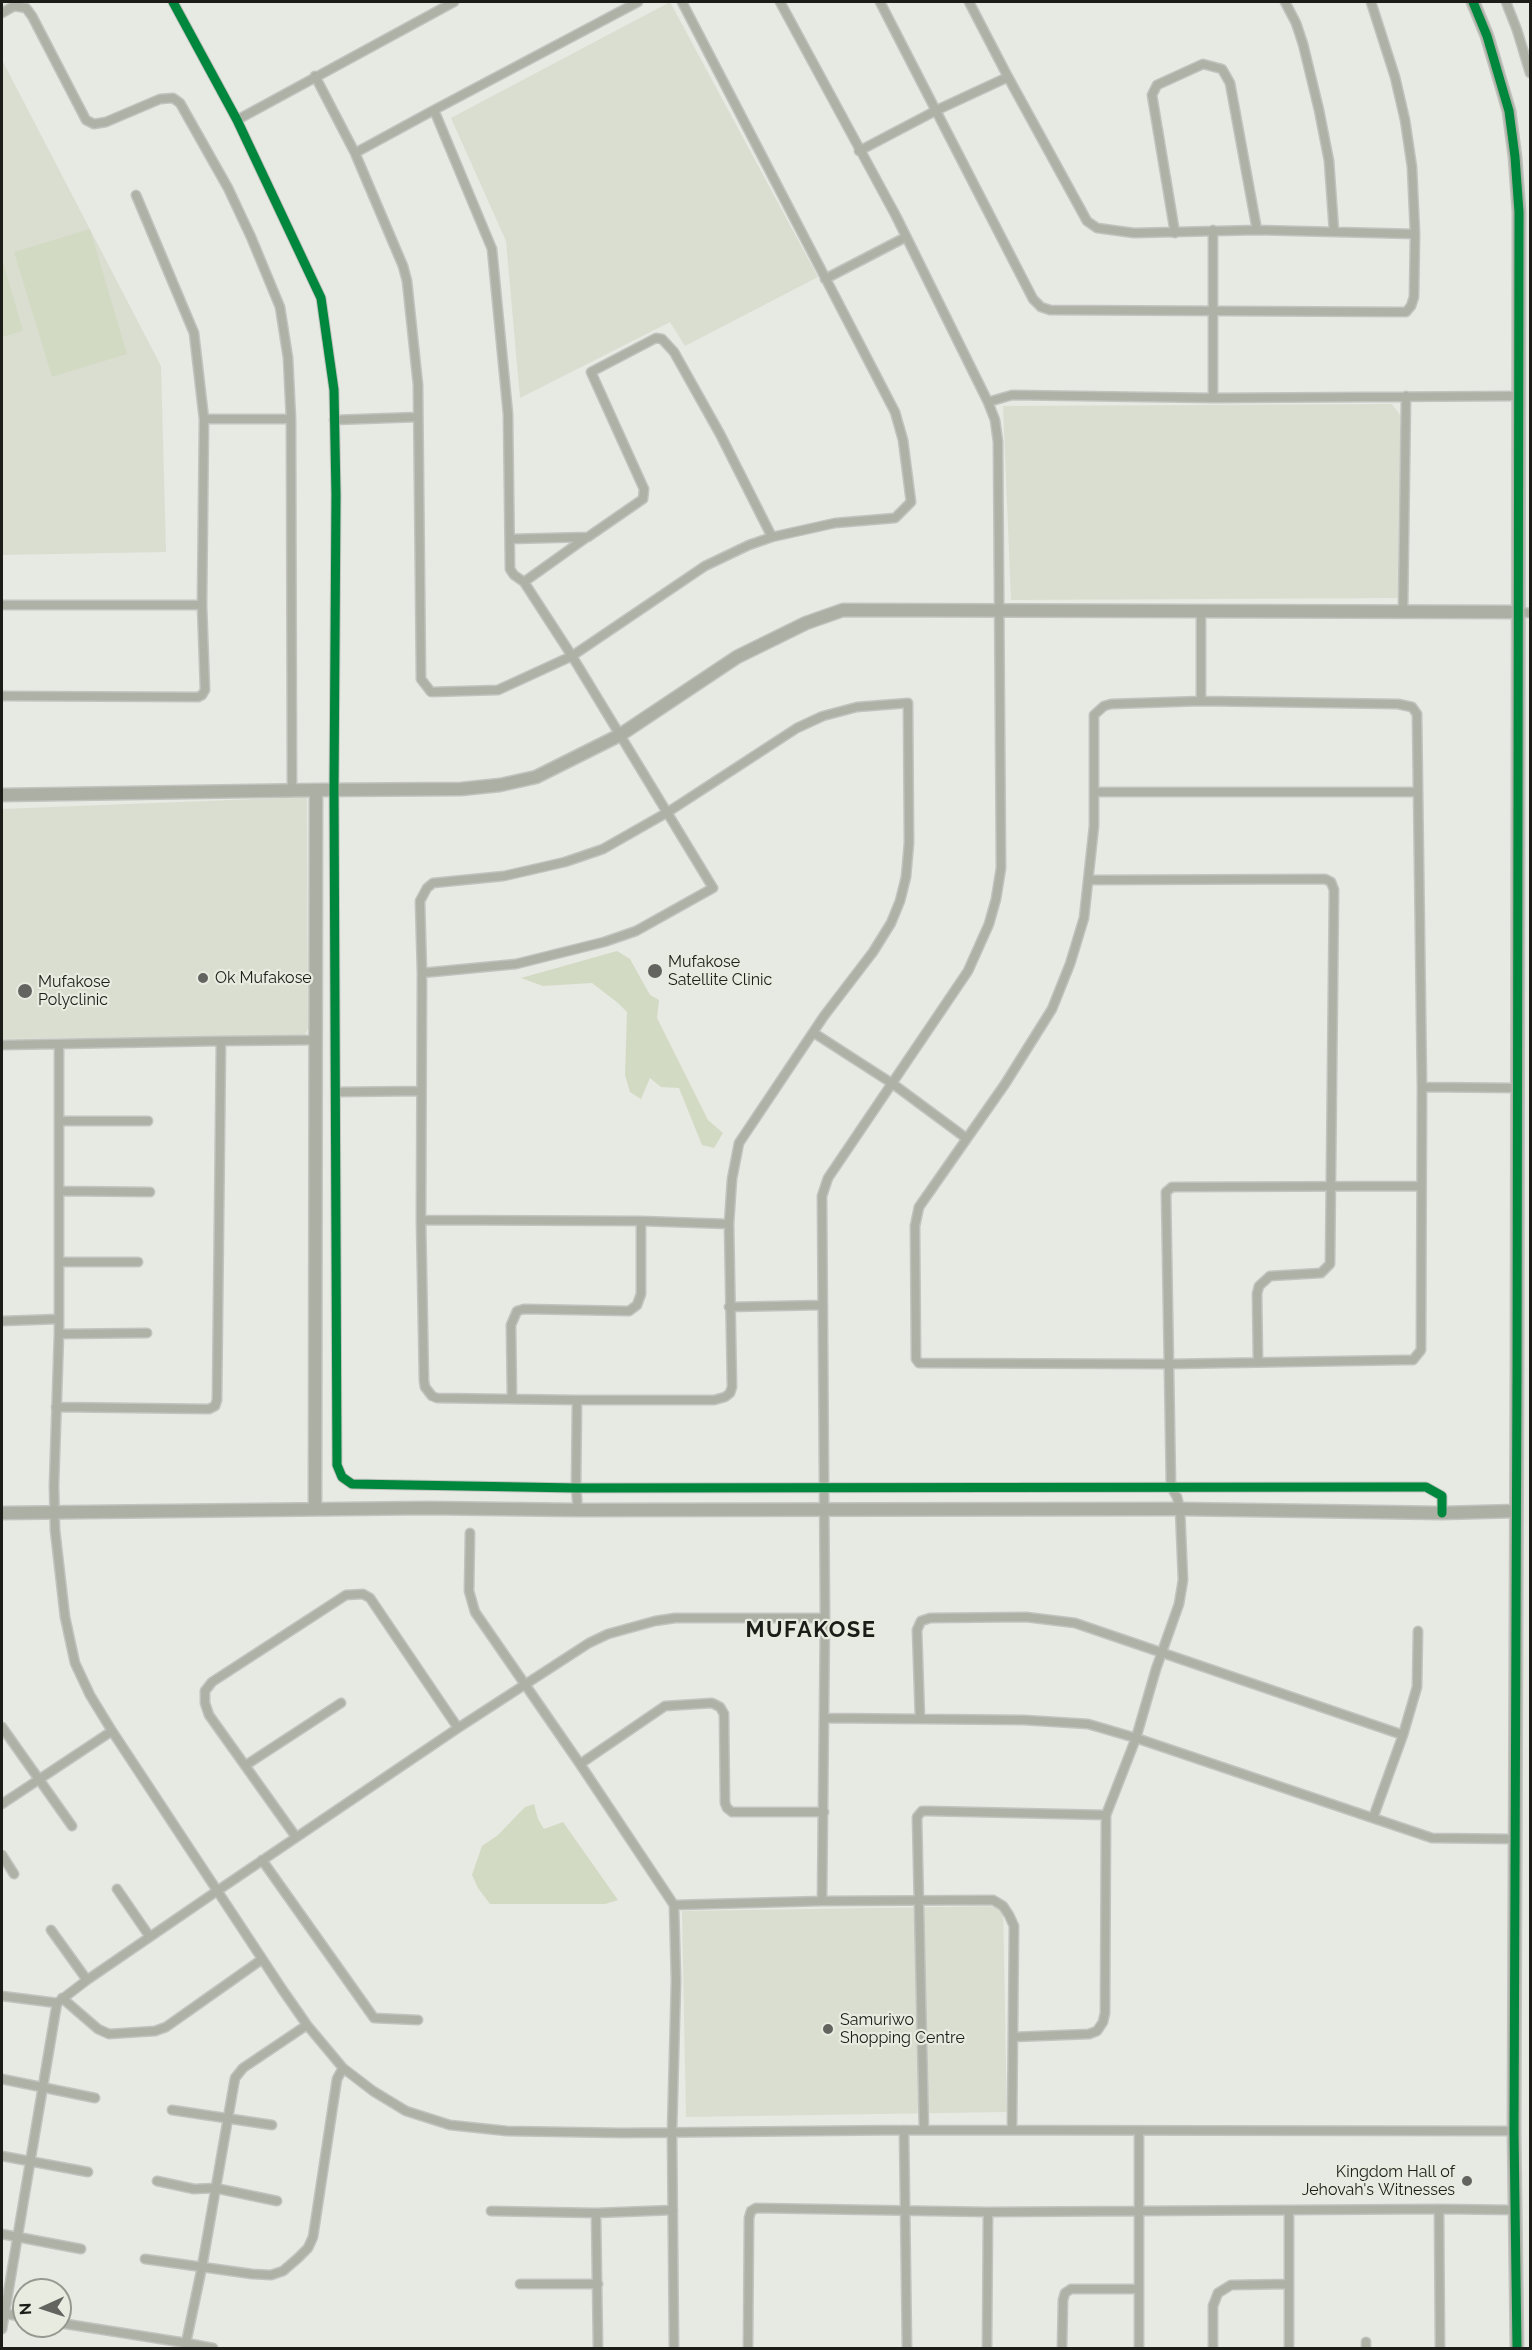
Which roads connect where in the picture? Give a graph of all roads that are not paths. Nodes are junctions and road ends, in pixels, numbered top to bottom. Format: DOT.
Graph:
graph roads {
  1 [pos="173,2"];
  2 [pos="454,2"];
  3 [pos="638,2"];
  4 [pos="682,2"];
  5 [pos="780,2"];
  6 [pos="880,2"];
  7 [pos="969,2"];
  8 [pos="1285,2"];
  9 [pos="1371,2"];
  10 [pos="1473,2"];
  11 [pos="1506,2"];
  12 [pos="2,13"];
  13 [pos="1530,73"];
  14 [pos="315,76"];
  15 [pos="1008,78"];
  16 [pos="434,110"];
  17 [pos="937,110"];
  18 [pos="237,120"];
  19 [pos="859,151"];
  20 [pos="355,153"];
  21 [pos="136,195"];
  22 [pos="1213,230"];
  23 [pos="1257,230"];
  24 [pos="1334,231"];
  25 [pos="1175,233"];
  26 [pos="1415,234"];
  27 [pos="906,237"];
  28 [pos="825,279"];
  29 [pos="1214,312"];
  30 [pos="1406,396"];
  31 [pos="1518,396"];
  32 [pos="1213,398"];
  33 [pos="988,402"];
  34 [pos="418,417"];
  35 [pos="204,419"];
  36 [pos="291,419"];
  37 [pos="334,420"];
  38 [pos="588,537"];
  39 [pos="772,537"];
  40 [pos="510,539"];
  41 [pos="524,582"];
  42 [pos="2,605"];
  43 [pos="202,605"];
  44 [pos="1000,610"];
  45 [pos="1201,611"];
  46 [pos="1403,612"];
  47 [pos="1524,613"];
  48 [pos="572,656"];
  49 [pos="2,696"];
  50 [pos="1201,701"];
  51 [pos="620,735"];
  52 [pos="334,789"];
  53 [pos="292,790"];
  54 [pos="316,790"];
  55 [pos="1095,792"];
  56 [pos="1418,792"];
  57 [pos="2,795"];
  58 [pos="668,812"];
  59 [pos="1090,880"];
  60 [pos="422,973"];
  61 [pos="814,1033"];
  62 [pos="316,1040"];
  63 [pos="221,1041"];
  64 [pos="59,1044"];
  65 [pos="2,1045"];
  66 [pos="893,1084"];
  67 [pos="1422,1087"];
  68 [pos="1517,1088"];
  69 [pos="421,1091"];
  70 [pos="336,1092"];
  71 [pos="60,1121"];
  72 [pos="148,1121"];
  73 [pos="966,1138"];
  74 [pos="1420,1186"];
  75 [pos="1331,1187"];
  76 [pos="60,1191"];
  77 [pos="150,1192"];
  78 [pos="421,1220"];
  79 [pos="641,1221"];
  80 [pos="729,1224"];
  81 [pos="59,1262"];
  82 [pos="138,1262"];
  83 [pos="823,1305"];
  84 [pos="729,1307"];
  85 [pos="59,1319"];
  86 [pos="2,1321"];
  87 [pos="147,1333"];
  88 [pos="59,1334"];
  89 [pos="1258,1362"];
  90 [pos="1169,1364"];
  91 [pos="512,1399"];
  92 [pos="577,1400"];
  93 [pos="56,1407"];
  94 [pos="576,1488"];
  95 [pos="1171,1488"];
  96 [pos="824,1489"];
  97 [pos="315,1508"];
  98 [pos="824,1509"];
  99 [pos="1180,1509"];
  100 [pos="578,1510"];
  101 [pos="1516,1511"];
  102 [pos="55,1512"];
  103 [pos="2,1514"];
  104 [pos="1442,1514"];
  105 [pos="470,1533"];
  106 [pos="825,1618"];
  107 [pos="1418,1631"];
  108 [pos="1161,1654"];
  109 [pos="525,1685"];
  110 [pos="341,1703"];
  111 [pos="825,1718"];
  112 [pos="920,1719"];
  113 [pos="2,1727"];
  114 [pos="458,1728"];
  115 [pos="112,1731"];
  116 [pos="1403,1735"];
  117 [pos="1136,1738"];
  118 [pos="580,1764"];
  119 [pos="246,1765"];
  120 [pos="37,1780"];
  121 [pos="2,1803"];
  122 [pos="824,1812"];
  123 [pos="1106,1815"];
  124 [pos="1373,1818"];
  125 [pos="72,1826"];
  126 [pos="296,1837"];
  127 [pos="1515,1839"];
  128 [pos="2,1855"];
  129 [pos="262,1860"];
  130 [pos="14,1874"];
  131 [pos="117,1889"];
  132 [pos="217,1891"];
  133 [pos="822,1901"];
  134 [pos="918,1901"];
  135 [pos="674,1905"];
  136 [pos="51,1930"];
  137 [pos="150,1938"];
  138 [pos="261,1960"];
  139 [pos="87,1980"];
  140 [pos="2,1996"];
  141 [pos="60,2001"];
  142 [pos="418,2020"];
  143 [pos="307,2025"];
  144 [pos="1013,2037"];
  145 [pos="343,2068"];
  146 [pos="2,2079"];
  147 [pos="42,2087"];
  148 [pos="95,2097"];
  149 [pos="172,2110"];
  150 [pos="227,2116"];
  151 [pos="272,2125"];
  152 [pos="904,2130"];
  153 [pos="924,2130"];
  154 [pos="1012,2130"];
  155 [pos="1139,2130"];
  156 [pos="1514,2131"];
  157 [pos="672,2132"];
  158 [pos="2,2157"];
  159 [pos="30,2162"];
  160 [pos="88,2172"];
  161 [pos="157,2181"];
  162 [pos="215,2188"];
  163 [pos="277,2201"];
  164 [pos="1439,2209"];
  165 [pos="673,2210"];
  166 [pos="906,2210"];
  167 [pos="1140,2210"];
  168 [pos="1516,2210"];
  169 [pos="491,2211"];
  170 [pos="1289,2211"];
  171 [pos="988,2212"];
  172 [pos="596,2213"];
  173 [pos="2,2234"];
  174 [pos="19,2236"];
  175 [pos="81,2248"];
  176 [pos="145,2259"];
  177 [pos="202,2267"];
  178 [pos="520,2284"];
  179 [pos="598,2284"];
  180 [pos="1289,2284"];
  181 [pos="1139,2289"];
  182 [pos="3,2313"];
  183 [pos="72,2325"];
  184 [pos="2,2329"];
  185 [pos="186,2346"];
  186 [pos="213,2349"];
  187 [pos="598,2349"];
  188 [pos="674,2349"];
  189 [pos="748,2349"];
  190 [pos="907,2349"];
  191 [pos="987,2349"];
  192 [pos="1062,2349"];
  193 [pos="1139,2349"];
  194 [pos="1213,2349"];
  195 [pos="1289,2349"];
  196 [pos="1440,2349"];
  197 [pos="1517,2349"];
  1 -- 18 [label="street"];
  2 -- 14 [label="street"];
  3 -- 16 [label="street"];
  4 -- 28 [label="street"];
  5 -- 19 [label="street"];
  6 -- 17 [label="street"];
  7 -- 15 [label="street"];
  8 -- 24 [label="street"];
  9 -- 26 [label="street"];
  10 -- 31 [label="street"];
  11 -- 13 [label="street"];
  12 -- 36 [label="street"];
  14 -- 18 [label="street"];
  14 -- 20 [label="street"];
  15 -- 17 [label="street"];
  15 -- 25 [label="street"];
  16 -- 20 [label="street"];
  16 -- 40 [label="street"];
  17 -- 19 [label="street"];
  17 -- 29 [label="street"];
  18 -- 37 [label="street"];
  19 -- 27 [label="street"];
  20 -- 34 [label="street"];
  21 -- 35 [label="street"];
  22 -- 23 [label="street"];
  22 -- 25 [label="street"];
  22 -- 29 [label="street"];
  23 -- 24 [label="street"];
  23 -- 25 [label="street"];
  24 -- 26 [label="street"];
  26 -- 29 [label="street"];
  27 -- 28 [label="street"];
  27 -- 33 [label="street"];
  28 -- 39 [label="street"];
  29 -- 32 [label="street"];
  30 -- 31 [label="street"];
  30 -- 32 [label="street"];
  30 -- 46 [label="street"];
  31 -- 47 [label="street"];
  32 -- 33 [label="street"];
  33 -- 44 [label="street"];
  34 -- 37 [label="street"];
  34 -- 48 [label="street"];
  35 -- 36 [label="street"];
  35 -- 43 [label="street"];
  36 -- 53 [label="street"];
  37 -- 52 [label="street"];
  38 -- 39 [label="street"];
  38 -- 40 [label="street"];
  38 -- 41 [label="street"];
  39 -- 48 [label="street"];
  40 -- 41 [label="street"];
  41 -- 48 [label="street"];
  42 -- 43 [label="street"];
  43 -- 49 [label="street"];
  44 -- 45 [label="street"];
  44 -- 51 [label="street"];
  44 -- 66 [label="street"];
  45 -- 46 [label="street"];
  45 -- 50 [label="street"];
  46 -- 47 [label="street"];
  47 -- 68 [label="street"];
  48 -- 51 [label="street"];
  50 -- 55 [label="street"];
  50 -- 56 [label="street"];
  51 -- 52 [label="street"];
  51 -- 58 [label="street"];
  52 -- 54 [label="street"];
  52 -- 70 [label="street"];
  53 -- 54 [label="street"];
  53 -- 57 [label="street"];
  54 -- 62 [label="street"];
  55 -- 56 [label="street"];
  55 -- 59 [label="street"];
  56 -- 67 [label="street"];
  58 -- 60 [label="street"];
  58 -- 60 [label="street"];
  58 -- 61 [label="street"];
  59 -- 73 [label="street"];
  59 -- 75 [label="street"];
  60 -- 69 [label="street"];
  61 -- 66 [label="street"];
  61 -- 80 [label="street"];
  62 -- 63 [label="street"];
  62 -- 97 [label="street"];
  63 -- 64 [label="street"];
  63 -- 93 [label="street"];
  64 -- 65 [label="street"];
  64 -- 71 [label="street"];
  66 -- 73 [label="street"];
  66 -- 83 [label="street"];
  67 -- 68 [label="street"];
  67 -- 74 [label="street"];
  68 -- 101 [label="street"];
  69 -- 70 [label="street"];
  69 -- 78 [label="street"];
  70 -- 94 [label="street"];
  71 -- 72 [label="street"];
  71 -- 76 [label="street"];
  73 -- 90 [label="street"];
  74 -- 75 [label="street"];
  74 -- 89 [label="street"];
  75 -- 89 [label="street"];
  75 -- 90 [label="street"];
  76 -- 77 [label="street"];
  76 -- 81 [label="street"];
  78 -- 79 [label="street"];
  78 -- 91 [label="street"];
  79 -- 80 [label="street"];
  79 -- 91 [label="street"];
  80 -- 84 [label="street"];
  81 -- 82 [label="street"];
  81 -- 85 [label="street"];
  83 -- 84 [label="street"];
  83 -- 96 [label="street"];
  84 -- 92 [label="street"];
  85 -- 86 [label="street"];
  85 -- 88 [label="street"];
  87 -- 88 [label="street"];
  88 -- 93 [label="street"];
  89 -- 90 [label="street"];
  90 -- 95 [label="street"];
  91 -- 92 [label="street"];
  92 -- 94 [label="street"];
  93 -- 102 [label="street"];
  94 -- 96 [label="street"];
  94 -- 100 [label="street"];
  95 -- 96 [label="street"];
  95 -- 99 [label="street"];
  95 -- 104 [label="street"];
  96 -- 98 [label="street"];
  97 -- 100 [label="street"];
  97 -- 102 [label="street"];
  98 -- 99 [label="street"];
  98 -- 100 [label="street"];
  98 -- 106 [label="street"];
  99 -- 104 [label="street"];
  99 -- 108 [label="street"];
  101 -- 104 [label="street"];
  101 -- 127 [label="street"];
  102 -- 103 [label="street"];
  102 -- 115 [label="street"];
  105 -- 109 [label="street"];
  106 -- 109 [label="street"];
  106 -- 111 [label="street"];
  107 -- 116 [label="street"];
  108 -- 112 [label="street"];
  108 -- 116 [label="street"];
  108 -- 117 [label="street"];
  109 -- 114 [label="street"];
  109 -- 118 [label="street"];
  110 -- 119 [label="street"];
  111 -- 112 [label="street"];
  111 -- 122 [label="street"];
  112 -- 117 [label="street"];
  113 -- 120 [label="street"];
  114 -- 119 [label="street"];
  114 -- 126 [label="street"];
  115 -- 120 [label="street"];
  115 -- 132 [label="street"];
  116 -- 124 [label="street"];
  117 -- 123 [label="street"];
  117 -- 124 [label="street"];
  118 -- 122 [label="street"];
  118 -- 135 [label="street"];
  119 -- 126 [label="street"];
  120 -- 121 [label="street"];
  120 -- 125 [label="street"];
  122 -- 133 [label="street"];
  123 -- 134 [label="street"];
  123 -- 144 [label="street"];
  124 -- 127 [label="street"];
  126 -- 129 [label="street"];
  127 -- 156 [label="street"];
  128 -- 130 [label="street"];
  129 -- 132 [label="street"];
  129 -- 142 [label="street"];
  131 -- 137 [label="street"];
  132 -- 137 [label="street"];
  132 -- 138 [label="street"];
  133 -- 134 [label="street"];
  133 -- 135 [label="street"];
  134 -- 144 [label="street"];
  134 -- 153 [label="street"];
  135 -- 157 [label="street"];
  136 -- 139 [label="street"];
  137 -- 139 [label="street"];
  138 -- 141 [label="street"];
  138 -- 143 [label="street"];
  139 -- 141 [label="street"];
  140 -- 141 [label="street"];
  141 -- 147 [label="street"];
  143 -- 145 [label="street"];
  143 -- 150 [label="street"];
  144 -- 154 [label="street"];
  145 -- 157 [label="street"];
  145 -- 177 [label="street"];
  146 -- 147 [label="street"];
  147 -- 148 [label="street"];
  147 -- 159 [label="street"];
  149 -- 150 [label="street"];
  150 -- 151 [label="street"];
  150 -- 162 [label="street"];
  152 -- 153 [label="street"];
  152 -- 157 [label="street"];
  152 -- 166 [label="street"];
  153 -- 154 [label="street"];
  154 -- 155 [label="street"];
  155 -- 156 [label="street"];
  155 -- 167 [label="street"];
  156 -- 168 [label="street"];
  157 -- 165 [label="street"];
  158 -- 159 [label="street"];
  159 -- 160 [label="street"];
  159 -- 174 [label="street"];
  161 -- 162 [label="street"];
  162 -- 163 [label="street"];
  162 -- 177 [label="street"];
  164 -- 168 [label="street"];
  164 -- 170 [label="street"];
  164 -- 196 [label="street"];
  165 -- 172 [label="street"];
  165 -- 188 [label="street"];
  166 -- 171 [label="street"];
  166 -- 189 [label="street"];
  166 -- 190 [label="street"];
  167 -- 170 [label="street"];
  167 -- 171 [label="street"];
  167 -- 181 [label="street"];
  168 -- 197 [label="street"];
  169 -- 172 [label="street"];
  170 -- 180 [label="street"];
  171 -- 191 [label="street"];
  172 -- 179 [label="street"];
  173 -- 174 [label="street"];
  174 -- 175 [label="street"];
  174 -- 182 [label="street"];
  176 -- 177 [label="street"];
  177 -- 185 [label="street"];
  178 -- 179 [label="street"];
  179 -- 187 [label="street"];
  180 -- 194 [label="street"];
  180 -- 195 [label="street"];
  181 -- 192 [label="street"];
  181 -- 193 [label="street"];
  182 -- 184 [label="street"];
  183 -- 185 [label="street"];
  185 -- 186 [label="street"];
}
